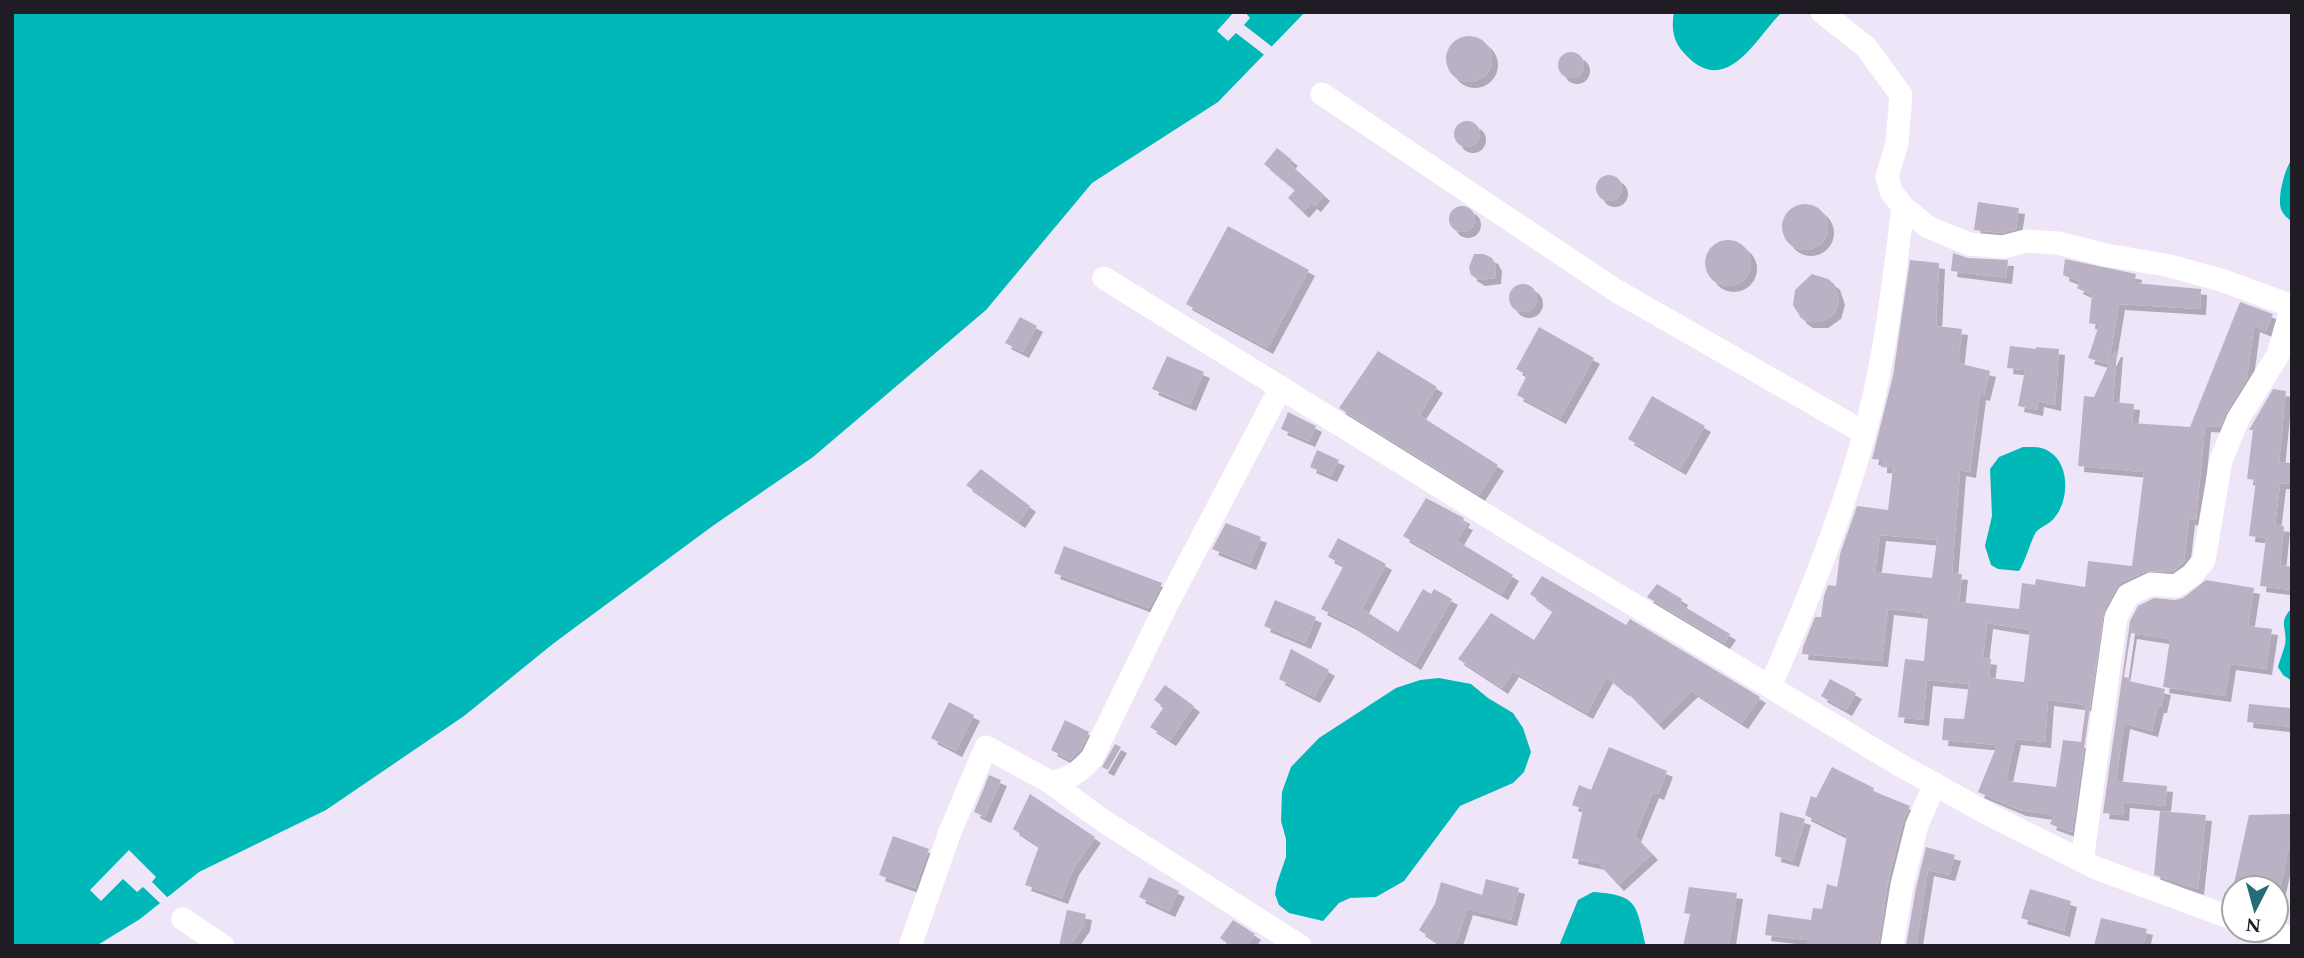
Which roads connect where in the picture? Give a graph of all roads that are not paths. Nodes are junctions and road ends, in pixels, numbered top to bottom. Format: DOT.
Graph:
graph roads {
  1 [pos="1822,12"];
  2 [pos="1322,94"];
  3 [pos="1903,207"];
  4 [pos="1104,278"];
  5 [pos="2292,306"];
  6 [pos="1281,387"];
  7 [pos="1863,432"];
  8 [pos="1770,686"];
  9 [pos="1050,782"];
  10 [pos="1935,784"];
  11 [pos="2082,861"];
  12 [pos="2220,914"];
  13 [pos="183,919"];
  14 [pos="223,946"];
  15 [pos="910,946"];
  16 [pos="1300,946"];
  17 [pos="1892,946"];
  1 -- 3 [label="street"];
  2 -- 7 [label="street"];
  3 -- 5 [label="street"];
  3 -- 7 [label="street"];
  4 -- 6 [label="street"];
  5 -- 11 [label="street"];
  6 -- 8 [label="street"];
  6 -- 9 [label="street"];
  7 -- 8 [label="street"];
  8 -- 10 [label="street"];
  9 -- 15 [label="street"];
  9 -- 16 [label="street"];
  10 -- 11 [label="street"];
  10 -- 17 [label="street"];
  11 -- 12 [label="street"];
  13 -- 14 [label="street"];
}
